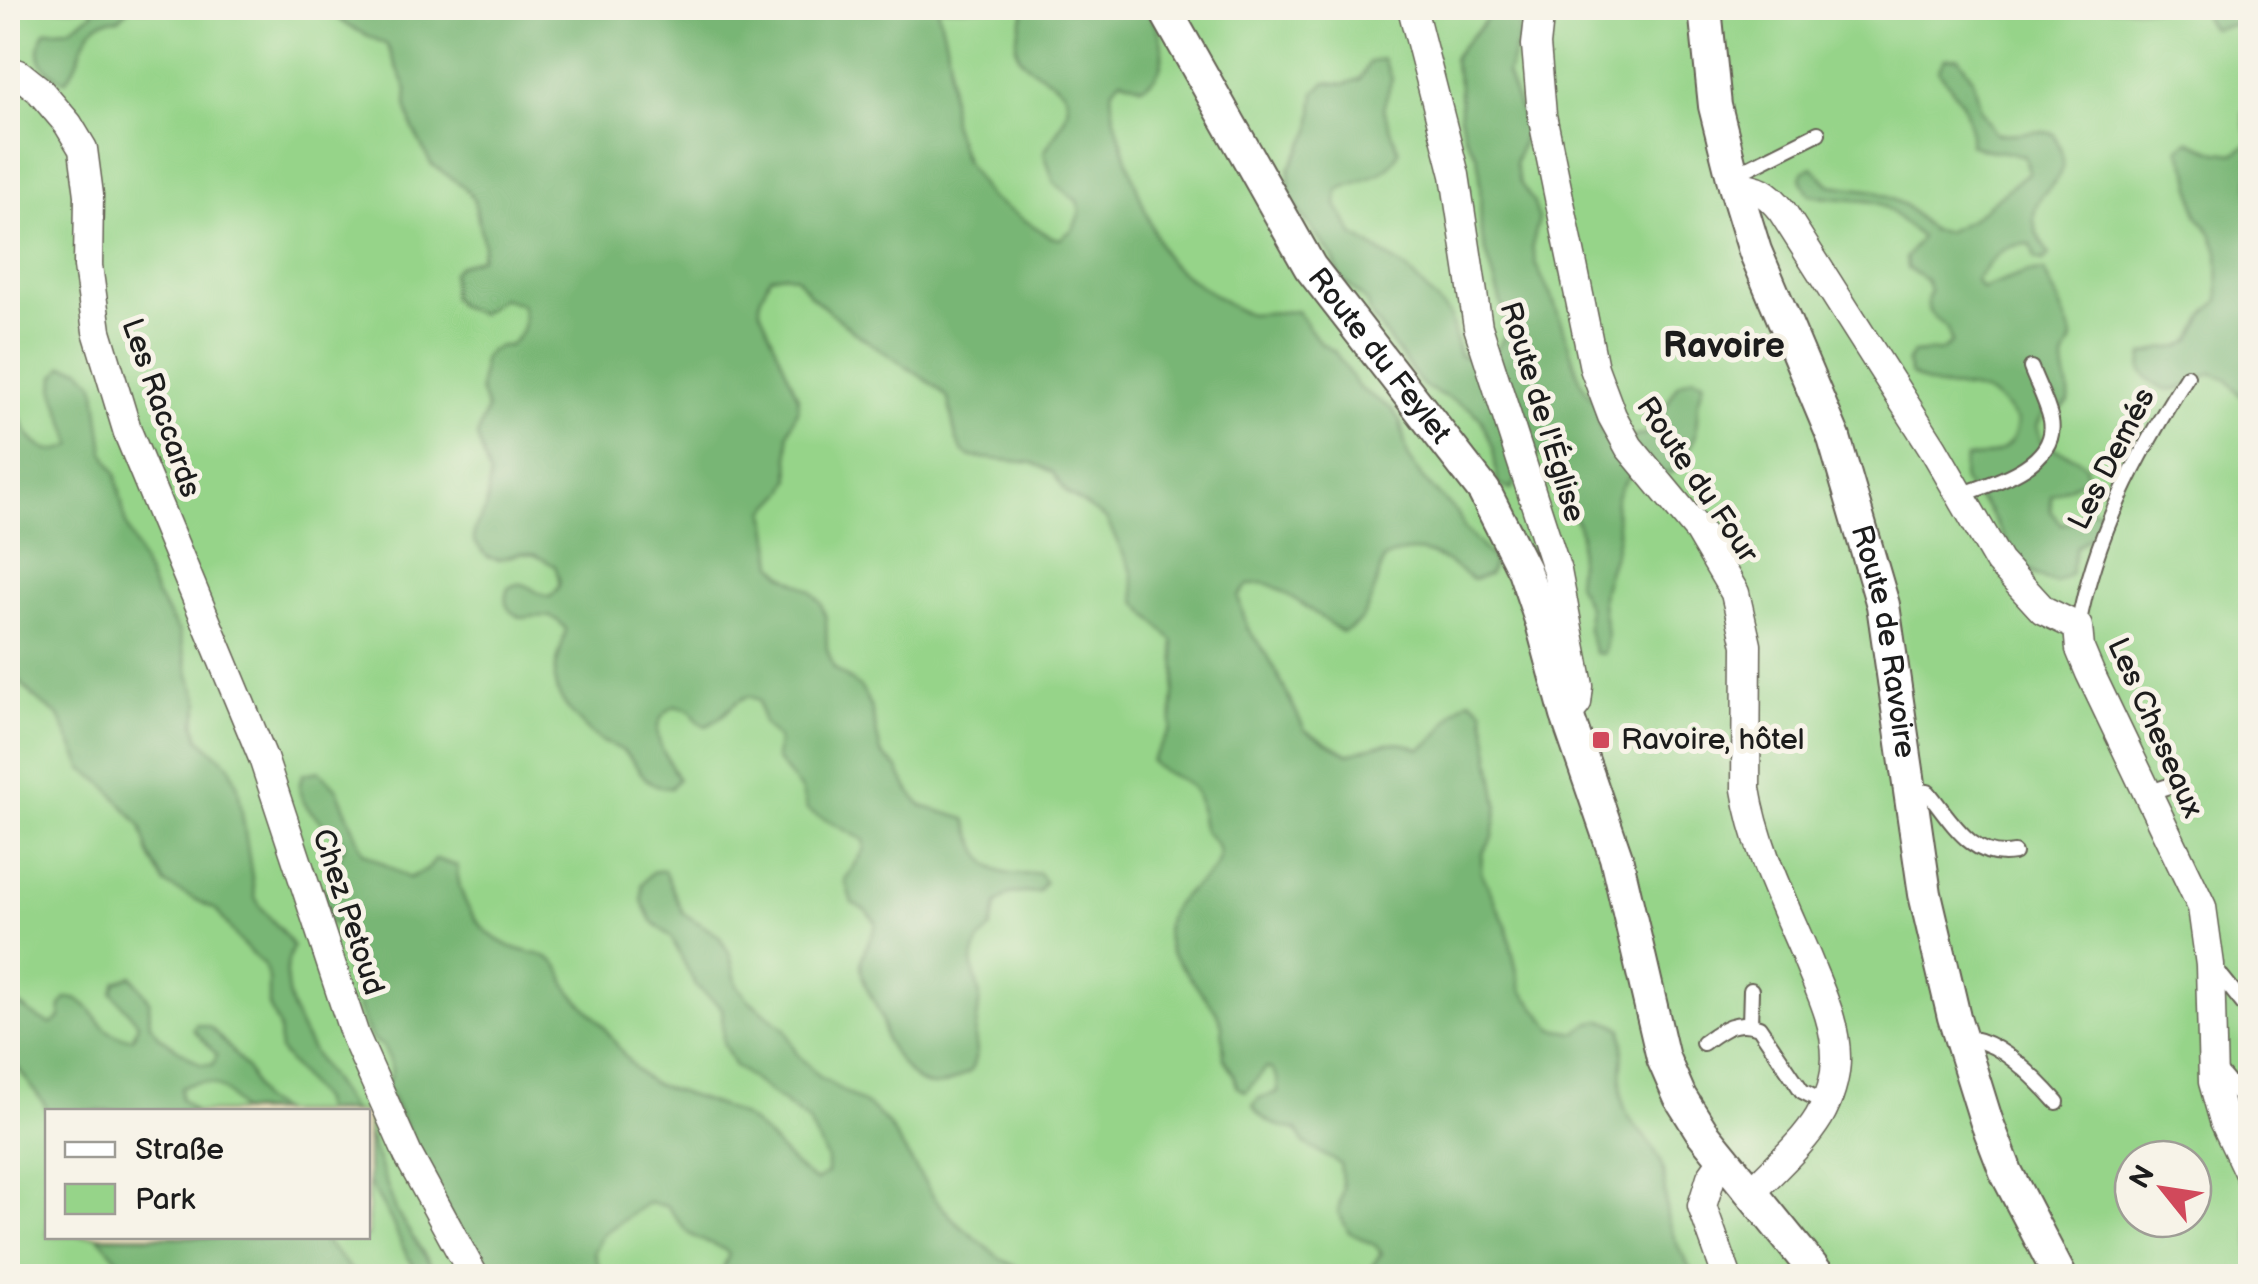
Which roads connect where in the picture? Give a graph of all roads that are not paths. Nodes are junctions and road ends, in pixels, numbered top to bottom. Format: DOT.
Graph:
graph roads {
  1 [pos="1164,8"];
  2 [pos="1412,8"];
  3 [pos="1540,8"];
  4 [pos="1705,8"];
  5 [pos="8,70"];
  6 [pos="1818,133"];
  7 [pos="1733,178"];
  8 [pos="2031,368"];
  9 [pos="2187,376"];
  10 [pos="1960,495"];
  11 [pos="180,558"];
  12 [pos="2078,627"];
  13 [pos="1568,715"];
  14 [pos="2178,784"];
  15 [pos="1910,791"];
  16 [pos="2147,792"];
  17 [pos="2014,853"];
  18 [pos="2210,975"];
  19 [pos="1751,990"];
  20 [pos="2250,1012"];
  21 [pos="1750,1024"];
  22 [pos="1961,1038"];
  23 [pos="1703,1044"];
  24 [pos="2211,1070"];
  25 [pos="2057,1102"];
  26 [pos="1825,1103"];
  27 [pos="2250,1108"];
  28 [pos="1724,1160"];
  29 [pos="2249,1170"];
  30 [pos="1752,1192"];
  31 [pos="474,1276"];
  32 [pos="1728,1276"];
  33 [pos="1819,1276"];
  34 [pos="2060,1276"];
  1 -- 13 [label="street, Route du Feylet"];
  2 -- 13 [label="street, Route de l'Église"];
  3 -- 26 [label="street, Route du Four"];
  4 -- 7 [label="street, Route de Ravoire"];
  5 -- 11 [label="street, Les Raccards"];
  6 -- 7 [label="lane"];
  7 -- 10 [label="street, Les Cheseaux"];
  7 -- 15 [label="street, Route de Ravoire"];
  8 -- 10 [label="lane"];
  9 -- 12 [label="lane, Les Demés"];
  10 -- 12 [label="street, Les Cheseaux"];
  11 -- 31 [label="street, Chez Petoud"];
  12 -- 16 [label="street, Les Cheseaux"];
  13 -- 28 [label="street"];
  14 -- 16 [label="lane"];
  15 -- 17 [label="lane"];
  15 -- 22 [label="street, Route de Ravoire"];
  16 -- 18 [label="street, Les Cheseaux"];
  18 -- 20 [label="lane"];
  18 -- 24 [label="street, Les Cheseaux"];
  19 -- 21 [label="lane"];
  21 -- 23 [label="lane"];
  21 -- 26 [label="lane"];
  22 -- 25 [label="lane"];
  22 -- 34 [label="street, Route de Ravoire"];
  24 -- 27 [label="lane"];
  24 -- 29 [label="street, Les Cheseaux"];
  26 -- 30 [label="street, Route du Four"];
  28 -- 30 [label="street"];
  28 -- 32 [label="street"];
  30 -- 33 [label="street"];
}
